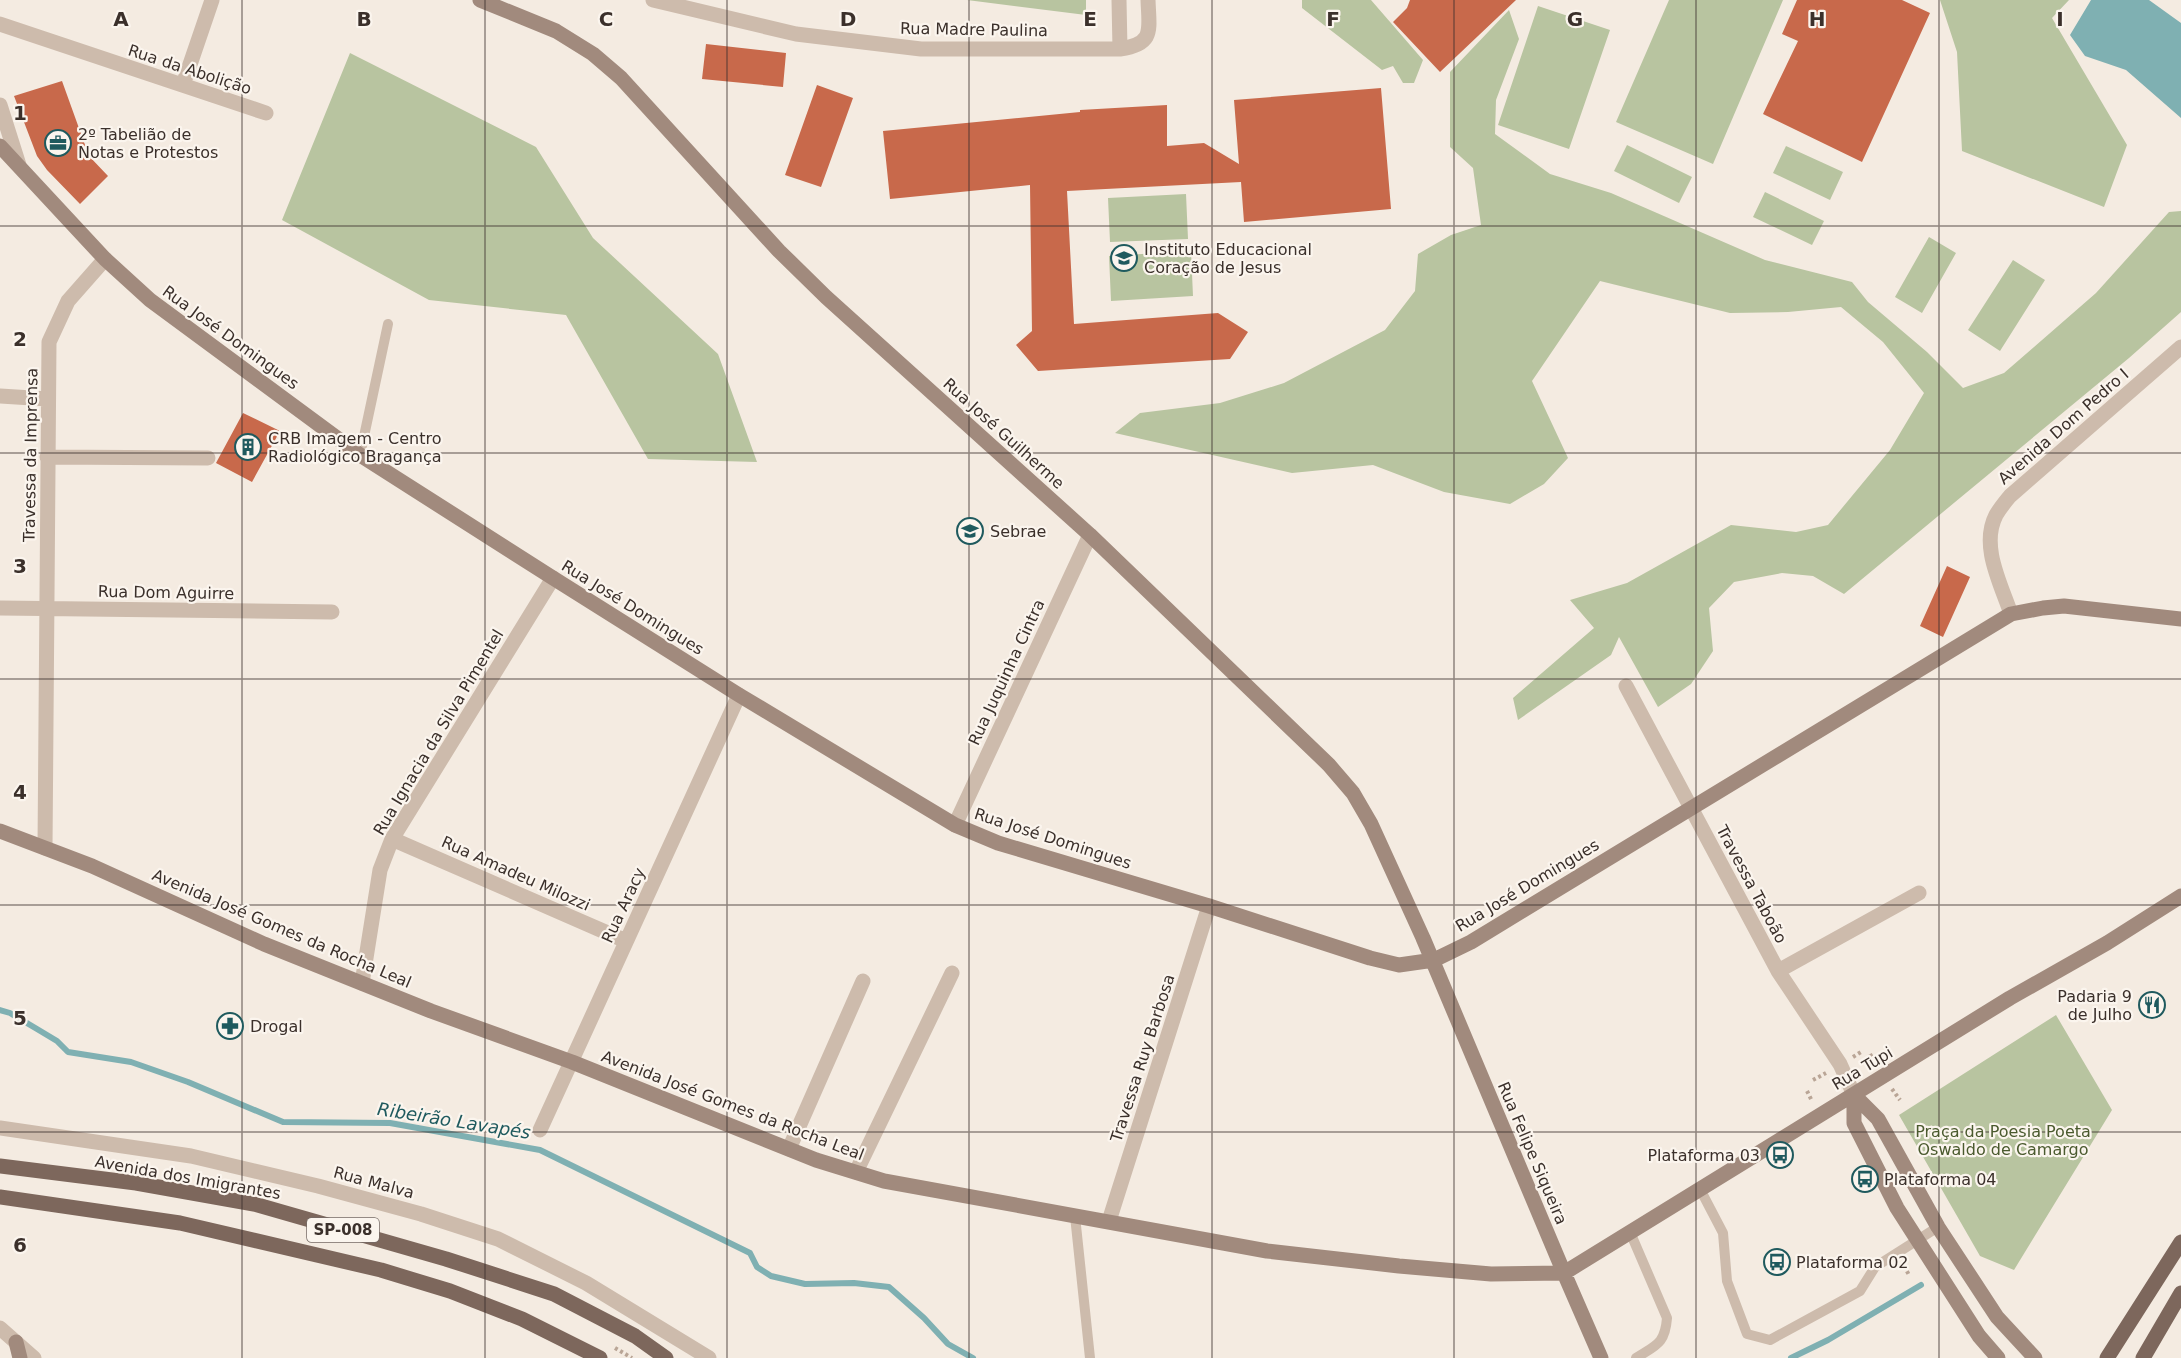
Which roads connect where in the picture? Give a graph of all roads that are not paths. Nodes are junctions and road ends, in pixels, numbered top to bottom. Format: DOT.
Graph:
graph roads {
  1 [pos="212,0"];
  2 [pos="480,0"];
  3 [pos="653,0"];
  4 [pos="1119,0"];
  5 [pos="1149,0"];
  6 [pos="0,24"];
  7 [pos="1120,49"];
  8 [pos="183,85"];
  9 [pos="0,105"];
  10 [pos="266,113"];
  11 [pos="0,146"];
  12 [pos="19,165"];
  13 [pos="105,259"];
  14 [pos="388,324"];
  15 [pos="2181,347"];
  16 [pos="0,396"];
  17 [pos="48,399"];
  18 [pos="360,454"];
  19 [pos="47,457"];
  20 [pos="208,458"];
  21 [pos="1090,535"];
  22 [pos="553,578"];
  23 [pos="0,608"];
  24 [pos="46,608"];
  25 [pos="332,612"];
  26 [pos="2011,614"];
  27 [pos="2181,619"];
  28 [pos="1626,686"];
  29 [pos="739,694"];
  30 [pos="1691,807"];
  31 [pos="955,825"];
  32 [pos="0,831"];
  33 [pos="392,839"];
  34 [pos="45,848"];
  35 [pos="1919,893"];
  36 [pos="2181,896"];
  37 [pos="1209,906"];
  38 [pos="626,940"];
  39 [pos="1434,960"];
  40 [pos="1778,971"];
  41 [pos="952,973"];
  42 [pos="863,981"];
  43 [pos="362,983"];
  44 [pos="572,1062"];
  45 [pos="1854,1095"];
  46 [pos="0,1128"];
  47 [pos="540,1130"];
  48 [pos="789,1149"];
  49 [pos="0,1166"];
  50 [pos="856,1172"];
  51 [pos="1700,1189"];
  52 [pos="0,1197"];
  53 [pos="1075,1216"];
  54 [pos="1109,1221"];
  55 [pos="1938,1227"];
  56 [pos="1630,1232"];
  57 [pos="1917,1241"];
  58 [pos="2181,1242"];
  59 [pos="1563,1273"];
  60 [pos="2181,1293"];
  61 [pos="0,1328"];
  62 [pos="16,1342"];
  63 [pos="20,1358"];
  64 [pos="34,1358"];
  65 [pos="600,1358"];
  66 [pos="666,1358"];
  67 [pos="709,1358"];
  68 [pos="1090,1358"];
  69 [pos="1601,1358"];
  70 [pos="1636,1358"];
  71 [pos="1998,1358"];
  72 [pos="2035,1358"];
  73 [pos="2107,1358"];
  74 [pos="2143,1358"];
  1 -- 8 [label="street"];
  2 -- 21 [label="street, Rua José Guilherme"];
  3 -- 7 [label="street, Rua Madre Paulina"];
  4 -- 7 [label="street"];
  5 -- 7 [label="street, Rua Madre Paulina"];
  6 -- 8 [label="street, Rua da Abolição"];
  8 -- 10 [label="street, Rua da Abolição"];
  9 -- 12 [label="street"];
  11 -- 12 [label="street, Rua José Domingues"];
  12 -- 13 [label="street, Rua José Domingues"];
  13 -- 17 [label="street, Travessa da Imprensa"];
  13 -- 18 [label="street, Rua José Domingues"];
  14 -- 18 [label="lane"];
  15 -- 26 [label="street, Avenida Dom Pedro I"];
  16 -- 17 [label="street"];
  17 -- 19 [label="street, Travessa da Imprensa"];
  18 -- 22 [label="street, Rua José Domingues"];
  19 -- 20 [label="street"];
  19 -- 24 [label="street, Travessa da Imprensa"];
  21 -- 31 [label="street, Rua Juquinha Cintra"];
  21 -- 39 [label="street, Rua José Guilherme"];
  22 -- 29 [label="street, Rua José Domingues"];
  22 -- 33 [label="street, Rua Ignacia da Silva Pimentel"];
  23 -- 24 [label="street, Rua Dom Aguirre"];
  24 -- 25 [label="street, Rua Dom Aguirre"];
  24 -- 34 [label="street, Travessa da Imprensa"];
  26 -- 27 [label="street, Rua José Domingues"];
  26 -- 30 [label="street, Rua José Domingues"];
  28 -- 30 [label="street, Travessa Taboão"];
  29 -- 31 [label="street, Rua José Domingues"];
  29 -- 38 [label="street, Rua Aracy"];
  30 -- 39 [label="street, Rua José Domingues"];
  30 -- 40 [label="street, Travessa Taboão"];
  31 -- 37 [label="street, Rua José Domingues"];
  32 -- 34 [label="street, Avenida José Gomes da Rocha Leal"];
  33 -- 38 [label="street, Rua Amadeu Milozzi"];
  33 -- 43 [label="street, Rua Ignacia da Silva Pimentel"];
  34 -- 43 [label="street, Avenida José Gomes da Rocha Leal"];
  35 -- 40 [label="street"];
  36 -- 45 [label="street, Rua Tupi"];
  37 -- 39 [label="street, Rua José Domingues"];
  37 -- 54 [label="street, Travessa Ruy Barbosa"];
  38 -- 44 [label="street, Rua Aracy"];
  39 -- 59 [label="street, Rua Felipe Siqueira"];
  40 -- 45 [label="street, Travessa Taboão"];
  41 -- 50 [label="street"];
  42 -- 48 [label="street"];
  43 -- 44 [label="street, Avenida José Gomes da Rocha Leal"];
  44 -- 47 [label="street, Rua Aracy"];
  44 -- 48 [label="street, Avenida José Gomes da Rocha Leal"];
  45 -- 51 [label="street, Rua Tupi"];
  45 -- 55 [label="street"];
  45 -- 57 [label="street"];
  46 -- 67 [label="street, Rua Malva"];
  48 -- 50 [label="street, Avenida José Gomes da Rocha Leal"];
  49 -- 66 [label="main road, Avenida dos Imigrantes / SP-008"];
  50 -- 53 [label="street, Avenida José Gomes da Rocha Leal"];
  51 -- 56 [label="street, Rua Tupi"];
  51 -- 57 [label="lane"];
  52 -- 65 [label="main road, SP-008"];
  53 -- 54 [label="street, Avenida José Gomes da Rocha Leal"];
  53 -- 68 [label="lane"];
  54 -- 59 [label="street, Avenida José Gomes da Rocha Leal"];
  55 -- 57 [label="lane"];
  55 -- 72 [label="street"];
  56 -- 59 [label="street, Rua Tupi"];
  56 -- 70 [label="lane"];
  57 -- 71 [label="street"];
  58 -- 73 [label="main road"];
  59 -- 69 [label="street, Rua Felipe Siqueira"];
  60 -- 74 [label="main road"];
  61 -- 62 [label="street"];
  62 -- 63 [label="street"];
  62 -- 64 [label="street"];
}
